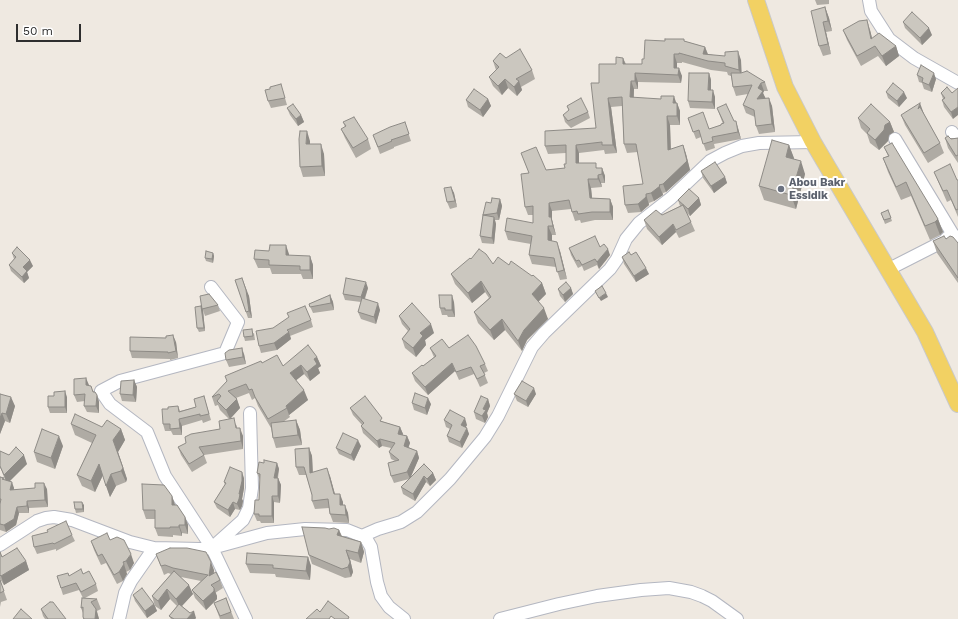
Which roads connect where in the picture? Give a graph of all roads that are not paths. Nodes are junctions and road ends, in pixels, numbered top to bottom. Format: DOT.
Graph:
graph roads {
  1 [pos="756,0"];
  2 [pos="870,0"];
  3 [pos="958,83"];
  4 [pos="895,139"];
  5 [pos="813,142"];
  6 [pos="955,237"];
  7 [pos="889,269"];
  8 [pos="210,287"];
  9 [pos="958,404"];
  10 [pos="250,413"];
  11 [pos="362,536"];
  12 [pos="0,545"];
  13 [pos="154,548"];
  14 [pos="212,548"];
  15 [pos="119,619"];
  16 [pos="246,619"];
  17 [pos="404,619"];
  18 [pos="500,619"];
  19 [pos="737,619"];
  1 -- 5 [label="main road"];
  2 -- 3 [label="street"];
  4 -- 6 [label="street"];
  5 -- 7 [label="main road"];
  5 -- 11 [label="street"];
  6 -- 7 [label="street"];
  7 -- 9 [label="main road"];
  8 -- 14 [label="street"];
  10 -- 14 [label="street"];
  11 -- 14 [label="street"];
  11 -- 17 [label="street"];
  12 -- 13 [label="street"];
  13 -- 14 [label="street"];
  13 -- 15 [label="street"];
  14 -- 16 [label="street"];
  18 -- 19 [label="street"];
}
